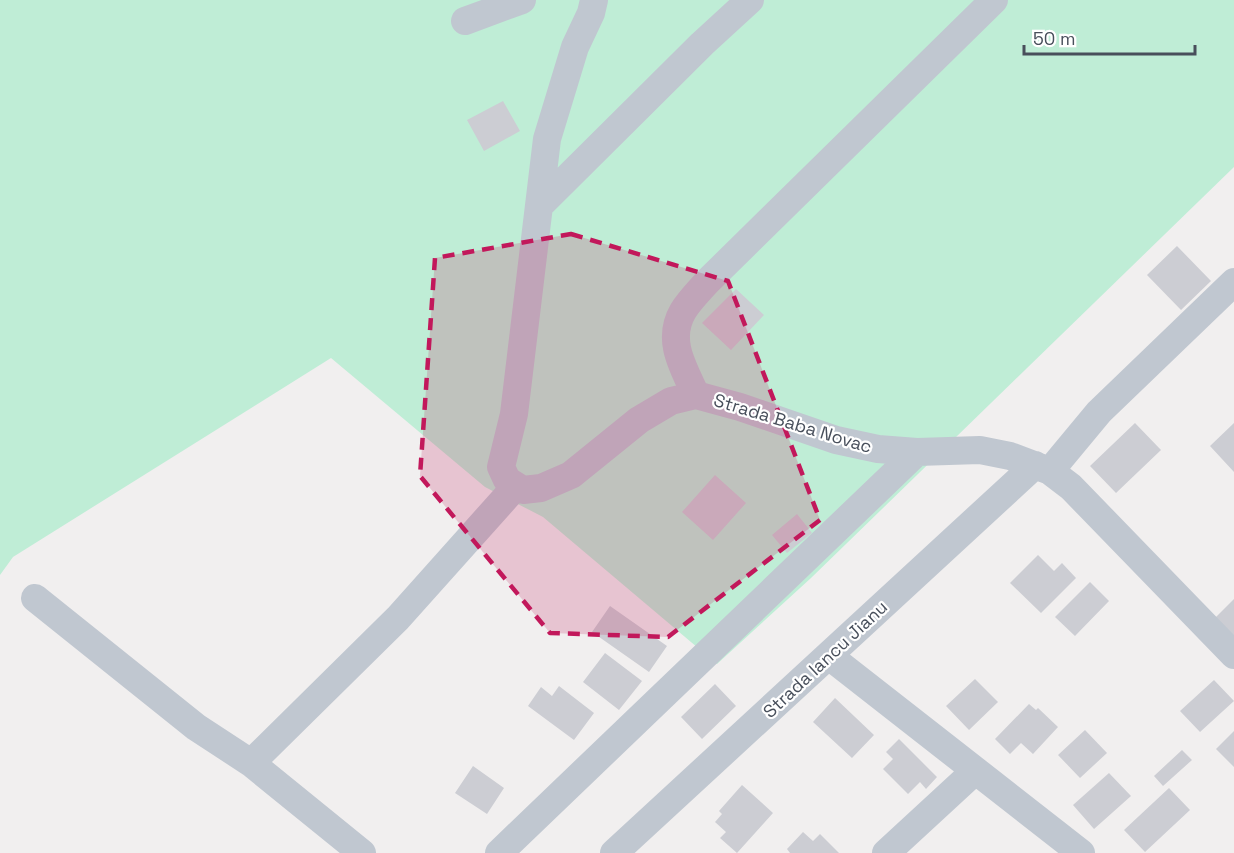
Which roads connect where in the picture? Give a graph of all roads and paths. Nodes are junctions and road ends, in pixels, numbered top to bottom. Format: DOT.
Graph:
graph roads {
  1 [pos="522,0"];
  2 [pos="594,0"];
  3 [pos="750,0"];
  4 [pos="994,0"];
  5 [pos="465,21"];
  6 [pos="540,205"];
  7 [pos="1234,282"];
  8 [pos="696,395"];
  9 [pos="916,452"];
  10 [pos="1042,468"];
  11 [pos="516,486"];
  12 [pos="35,598"];
  13 [pos="1234,655"];
  14 [pos="829,656"];
  15 [pos="251,763"];
  16 [pos="975,771"];
  17 [pos="362,853"];
  18 [pos="499,853"];
  19 [pos="614,853"];
  20 [pos="886,853"];
  21 [pos="1082,853"];
  1 -- 5 [label="street"];
  2 -- 6 [label="street"];
  3 -- 6 [label="street"];
  4 -- 8 [label="street"];
  6 -- 11 [label="street"];
  7 -- 10 [label="street, Strada Iancu Jianu"];
  8 -- 9 [label="street, Strada Baba Novac"];
  8 -- 11 [label="street, Strada Baba Novac"];
  9 -- 10 [label="street, Strada Baba Novac"];
  9 -- 18 [label="street"];
  10 -- 13 [label="street, Strada Baba Novac"];
  10 -- 14 [label="street, Strada Iancu Jianu"];
  11 -- 15 [label="street"];
  12 -- 15 [label="street"];
  14 -- 16 [label="street"];
  14 -- 19 [label="street, Strada Iancu Jianu"];
  15 -- 17 [label="street"];
  16 -- 20 [label="street"];
  16 -- 21 [label="street"];
}
